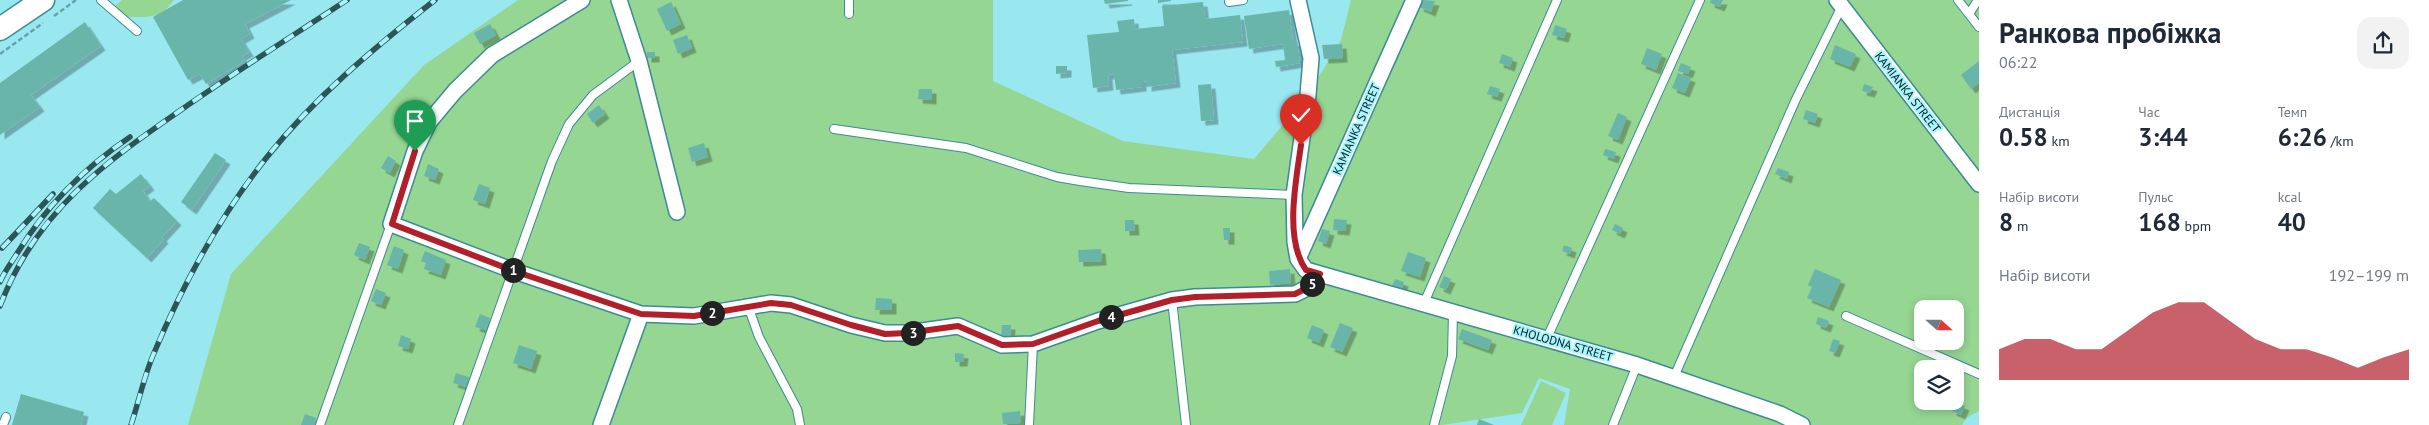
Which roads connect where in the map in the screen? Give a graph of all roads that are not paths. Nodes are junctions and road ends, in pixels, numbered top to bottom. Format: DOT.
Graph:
graph roads {
  1 [pos="101,0"];
  2 [pos="582,0"];
  3 [pos="619,0"];
  4 [pos="849,0"];
  5 [pos="1244,0"];
  6 [pos="1298,0"];
  7 [pos="1414,0"];
  8 [pos="1557,0"];
  9 [pos="1700,0"];
  10 [pos="1958,0"];
  11 [pos="1978,0"];
  12 [pos="1229,2"];
  13 [pos="1840,3"];
  14 [pos="47,13"];
  15 [pos="849,14"];
  16 [pos="1969,14"];
  17 [pos="1979,27"];
  18 [pos="0,29"];
  19 [pos="137,31"];
  20 [pos="639,61"];
  21 [pos="834,129"];
  22 [pos="1979,184"];
  23 [pos="1294,194"];
  24 [pos="678,212"];
  25 [pos="392,224"];
  26 [pos="1298,259"];
  27 [pos="514,271"];
  28 [pos="1320,274"];
  29 [pos="1172,300"];
  30 [pos="1424,303"];
  31 [pos="748,306"];
  32 [pos="1453,311"];
  33 [pos="641,314"];
  34 [pos="1846,316"];
  35 [pos="1547,338"];
  36 [pos="1033,344"];
  37 [pos="1637,365"];
  38 [pos="1979,374"];
  39 [pos="1674,377"];
  40 [pos="320,425"];
  41 [pos="458,425"];
  42 [pos="601,425"];
  43 [pos="800,425"];
  44 [pos="1029,425"];
  45 [pos="1186,425"];
  46 [pos="1434,425"];
  47 [pos="1613,425"];
  48 [pos="1802,425"];
  1 -- 19 [label="lane"];
  2 -- 25 [label="street"];
  3 -- 20 [label="street"];
  4 -- 15 [label="lane"];
  5 -- 12 [label="lane"];
  6 -- 23 [label="street"];
  7 -- 26 [label="street, KAMIANKA STREET"];
  8 -- 30 [label="lane"];
  9 -- 35 [label="lane"];
  10 -- 16 [label="lane"];
  11 -- 16 [label="lane"];
  13 -- 22 [label="street, KAMIANKA STREET"];
  13 -- 39 [label="lane"];
  14 -- 18 [label="main road"];
  16 -- 17 [label="lane"];
  20 -- 24 [label="street"];
  20 -- 27 [label="lane"];
  21 -- 23 [label="lane"];
  23 -- 26 [label="street"];
  25 -- 27 [label="street"];
  25 -- 40 [label="lane"];
  26 -- 28 [label="street, KHOLODNA STREET"];
  27 -- 33 [label="street"];
  27 -- 41 [label="lane"];
  28 -- 29 [label="street"];
  28 -- 30 [label="street, KHOLODNA STREET"];
  29 -- 36 [label="street"];
  29 -- 45 [label="lane"];
  30 -- 32 [label="street, KHOLODNA STREET"];
  31 -- 33 [label="street"];
  31 -- 36 [label="street"];
  31 -- 43 [label="lane"];
  32 -- 35 [label="street, KHOLODNA STREET"];
  32 -- 46 [label="lane"];
  33 -- 42 [label="street"];
  34 -- 38 [label="lane"];
  35 -- 37 [label="street, KHOLODNA STREET"];
  36 -- 44 [label="lane"];
  37 -- 39 [label="street, KHOLODNA STREET"];
  37 -- 47 [label="lane"];
  39 -- 48 [label="street, KHOLODNA STREET"];
}
